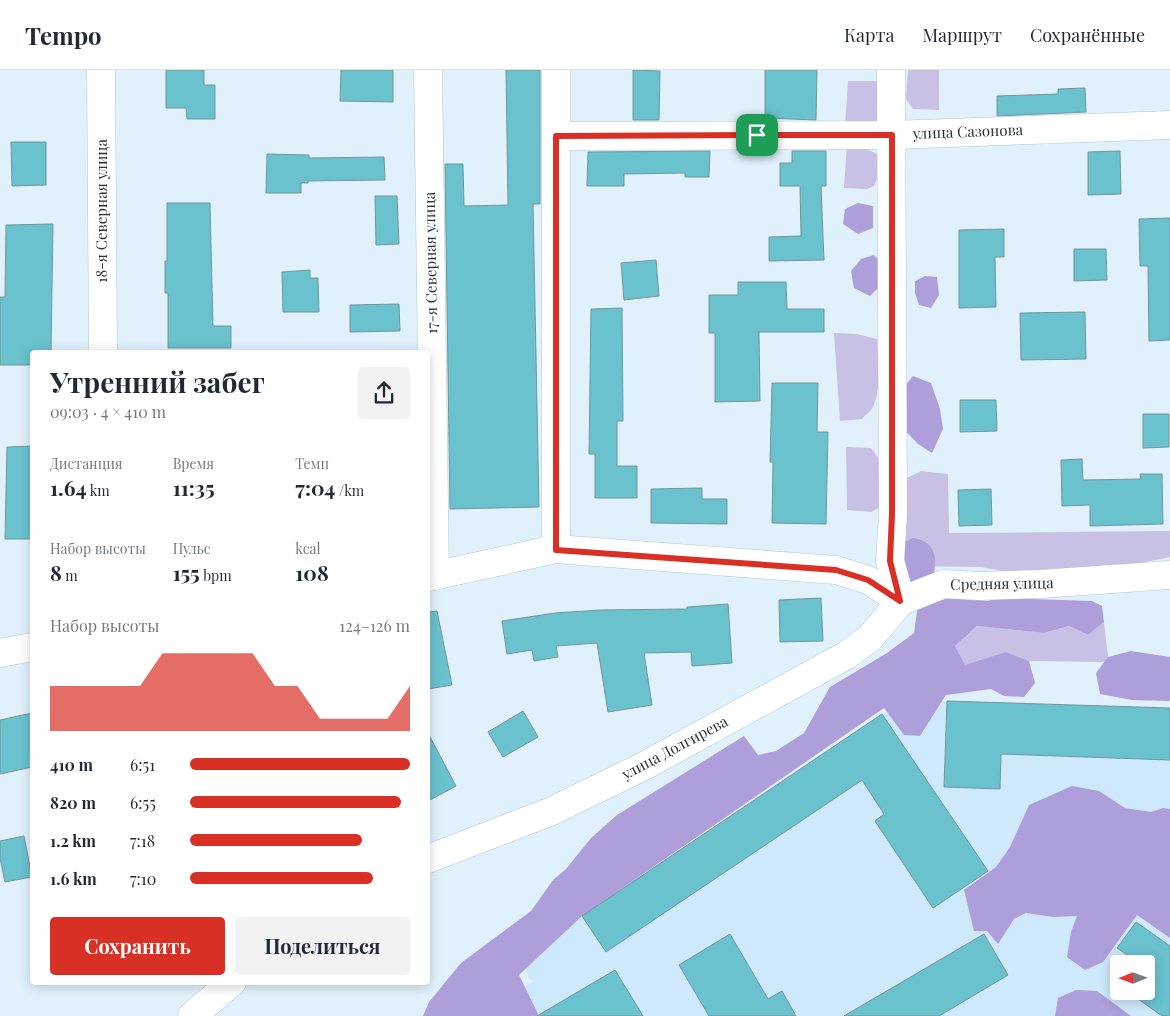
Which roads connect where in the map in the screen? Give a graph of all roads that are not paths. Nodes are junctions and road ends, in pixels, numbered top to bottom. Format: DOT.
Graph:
graph roads {
  1 [pos="101,70"];
  2 [pos="428,70"];
  3 [pos="556,70"];
  4 [pos="891,70"];
  5 [pos="1170,125"];
  6 [pos="892,135"];
  7 [pos="556,136"];
  8 [pos="103,350"];
  9 [pos="430,350"];
  10 [pos="430,408"];
  11 [pos="556,550"];
  12 [pos="1170,575"];
  13 [pos="431,577"];
  14 [pos="900,601"];
  15 [pos="30,647"];
  16 [pos="0,653"];
  17 [pos="430,858"];
  18 [pos="223,985"];
  19 [pos="192,1016"];
  1 -- 8 [label="street, 18-я Северная улица"];
  2 -- 9 [label="street, 17-я Северная улица"];
  3 -- 7 [label="street"];
  4 -- 6 [label="street"];
  5 -- 6 [label="street, улица Сазонова"];
  6 -- 7 [label="street, улица Сазонова"];
  6 -- 14 [label="street"];
  7 -- 11 [label="street"];
  10 -- 13 [label="street, 17-я Северная улица"];
  11 -- 13 [label="street"];
  11 -- 14 [label="street"];
  12 -- 14 [label="street, Средняя улица"];
  14 -- 17 [label="street, улица Долгирева"];
  15 -- 16 [label="street"];
  18 -- 19 [label="street"];
}
